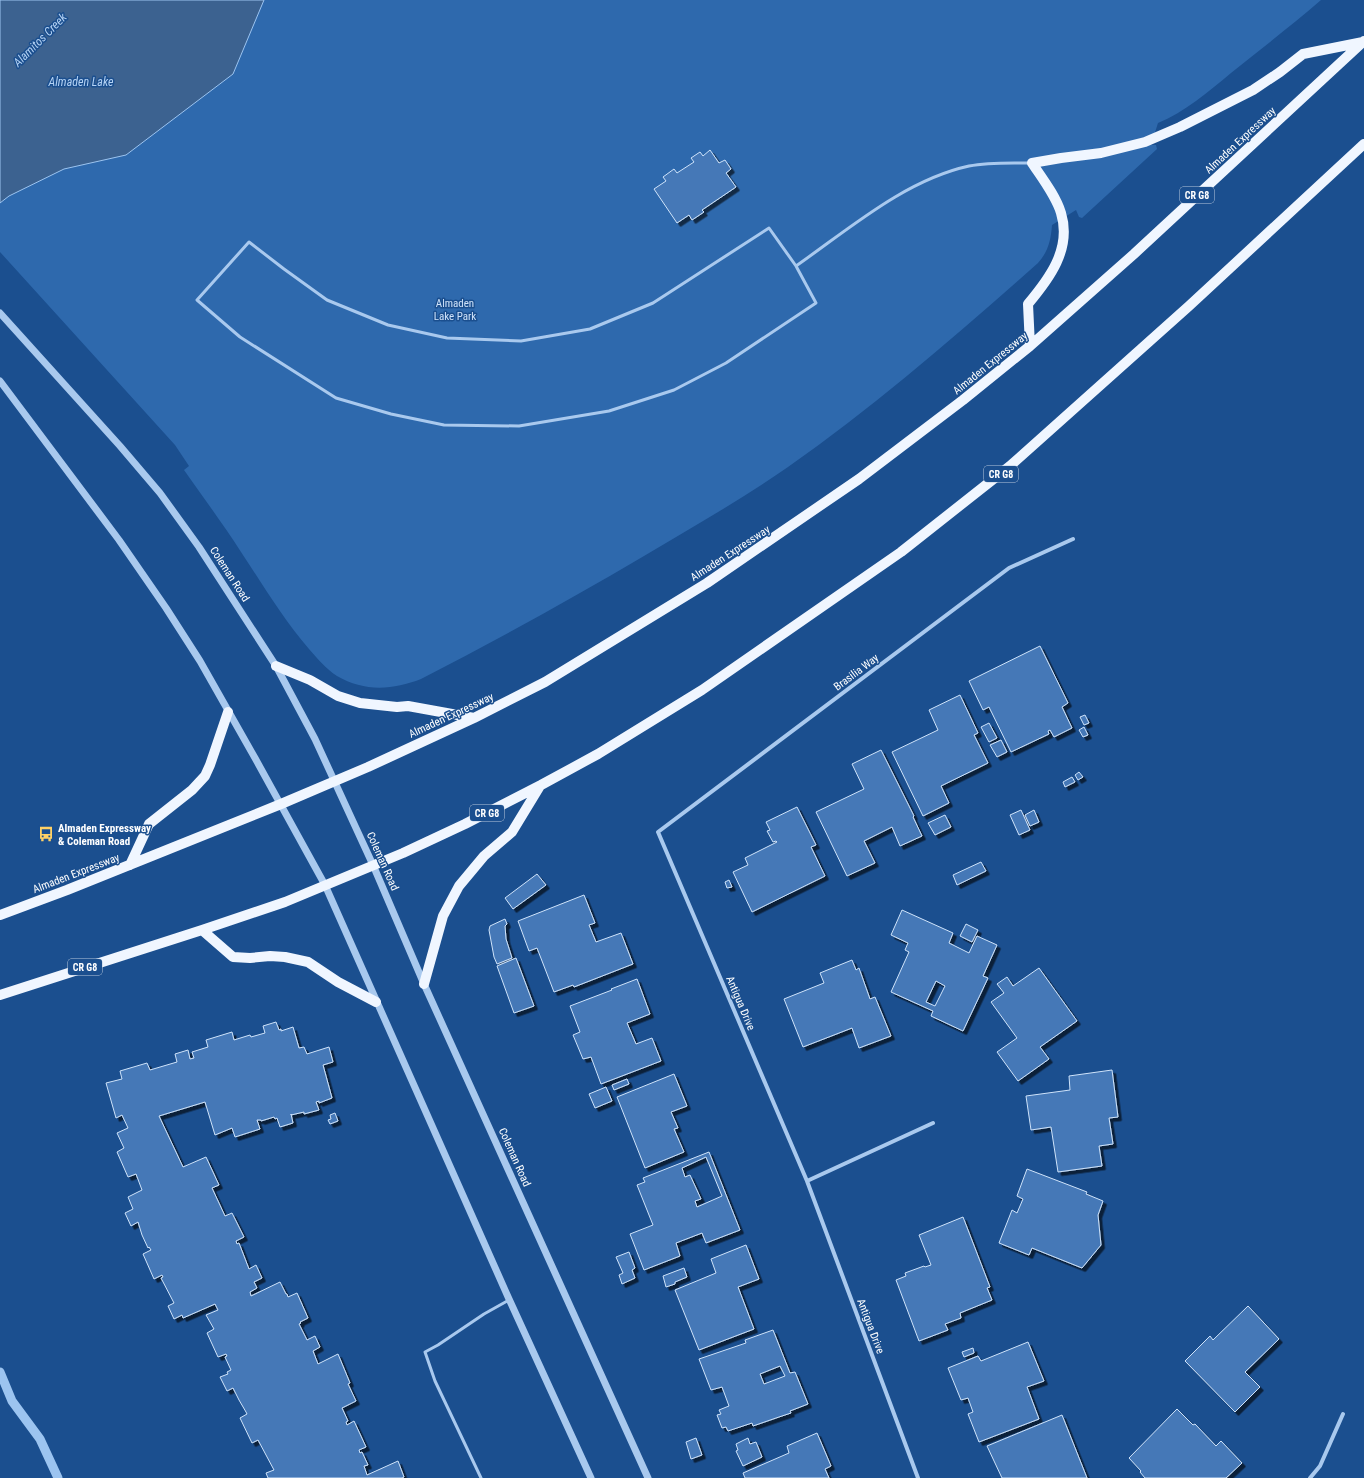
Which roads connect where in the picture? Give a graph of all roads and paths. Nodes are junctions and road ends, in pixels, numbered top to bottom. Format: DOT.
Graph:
graph roads {
  1 [pos="1364,41"];
  2 [pos="1364,144"];
  3 [pos="1032,163"];
  4 [pos="796,266"];
  5 [pos="0,313"];
  6 [pos="1030,346"];
  7 [pos="0,381"];
  8 [pos="1073,539"];
  9 [pos="276,666"];
  10 [pos="228,712"];
  11 [pos="474,718"];
  12 [pos="334,781"];
  13 [pos="541,785"];
  14 [pos="281,804"];
  15 [pos="658,832"];
  16 [pos="130,865"];
  17 [pos="373,865"];
  18 [pos="325,885"];
  19 [pos="0,914"];
  20 [pos="202,930"];
  21 [pos="424,984"];
  22 [pos="0,995"];
  23 [pos="376,1002"];
  24 [pos="933,1123"];
  25 [pos="807,1181"];
  26 [pos="510,1299"];
  27 [pos="1343,1414"];
  28 [pos="481,1478"];
  29 [pos="591,1478"];
  30 [pos="648,1478"];
  31 [pos="918,1478"];
  32 [pos="1310,1478"];
  1 -- 3 [label="main road"];
  1 -- 6 [label="main road, Almaden Expressway / CR G8"];
  2 -- 13 [label="main road, CR G8"];
  3 -- 4 [label="lane"];
  3 -- 6 [label="main road"];
  4 -- 4 [label="lane"];
  5 -- 9 [label="street, Coleman Road"];
  6 -- 11 [label="main road, Almaden Expressway / CR G8"];
  7 -- 10 [label="street"];
  8 -- 15 [label="street, Brasilia Way"];
  9 -- 11 [label="main road"];
  9 -- 12 [label="street, Coleman Road"];
  10 -- 14 [label="street"];
  10 -- 16 [label="main road"];
  11 -- 12 [label="main road, Almaden Expressway / CR G8"];
  12 -- 14 [label="main road, Almaden Expressway / CR G8"];
  12 -- 17 [label="street, Coleman Road"];
  13 -- 17 [label="main road, CR G8"];
  13 -- 21 [label="main road"];
  14 -- 16 [label="main road, Almaden Expressway / CR G8"];
  14 -- 18 [label="street"];
  15 -- 25 [label="street, Antigua Drive"];
  16 -- 19 [label="main road, Almaden Expressway / CR G8"];
  17 -- 18 [label="main road, CR G8"];
  17 -- 21 [label="street, Coleman Road"];
  18 -- 20 [label="main road, CR G8"];
  18 -- 23 [label="street"];
  20 -- 22 [label="main road, CR G8"];
  20 -- 23 [label="main road"];
  21 -- 30 [label="street, Coleman Road"];
  23 -- 26 [label="street"];
  24 -- 25 [label="street"];
  25 -- 31 [label="street, Antigua Drive"];
  26 -- 28 [label="lane"];
  26 -- 29 [label="street"];
  27 -- 32 [label="street"];
}
